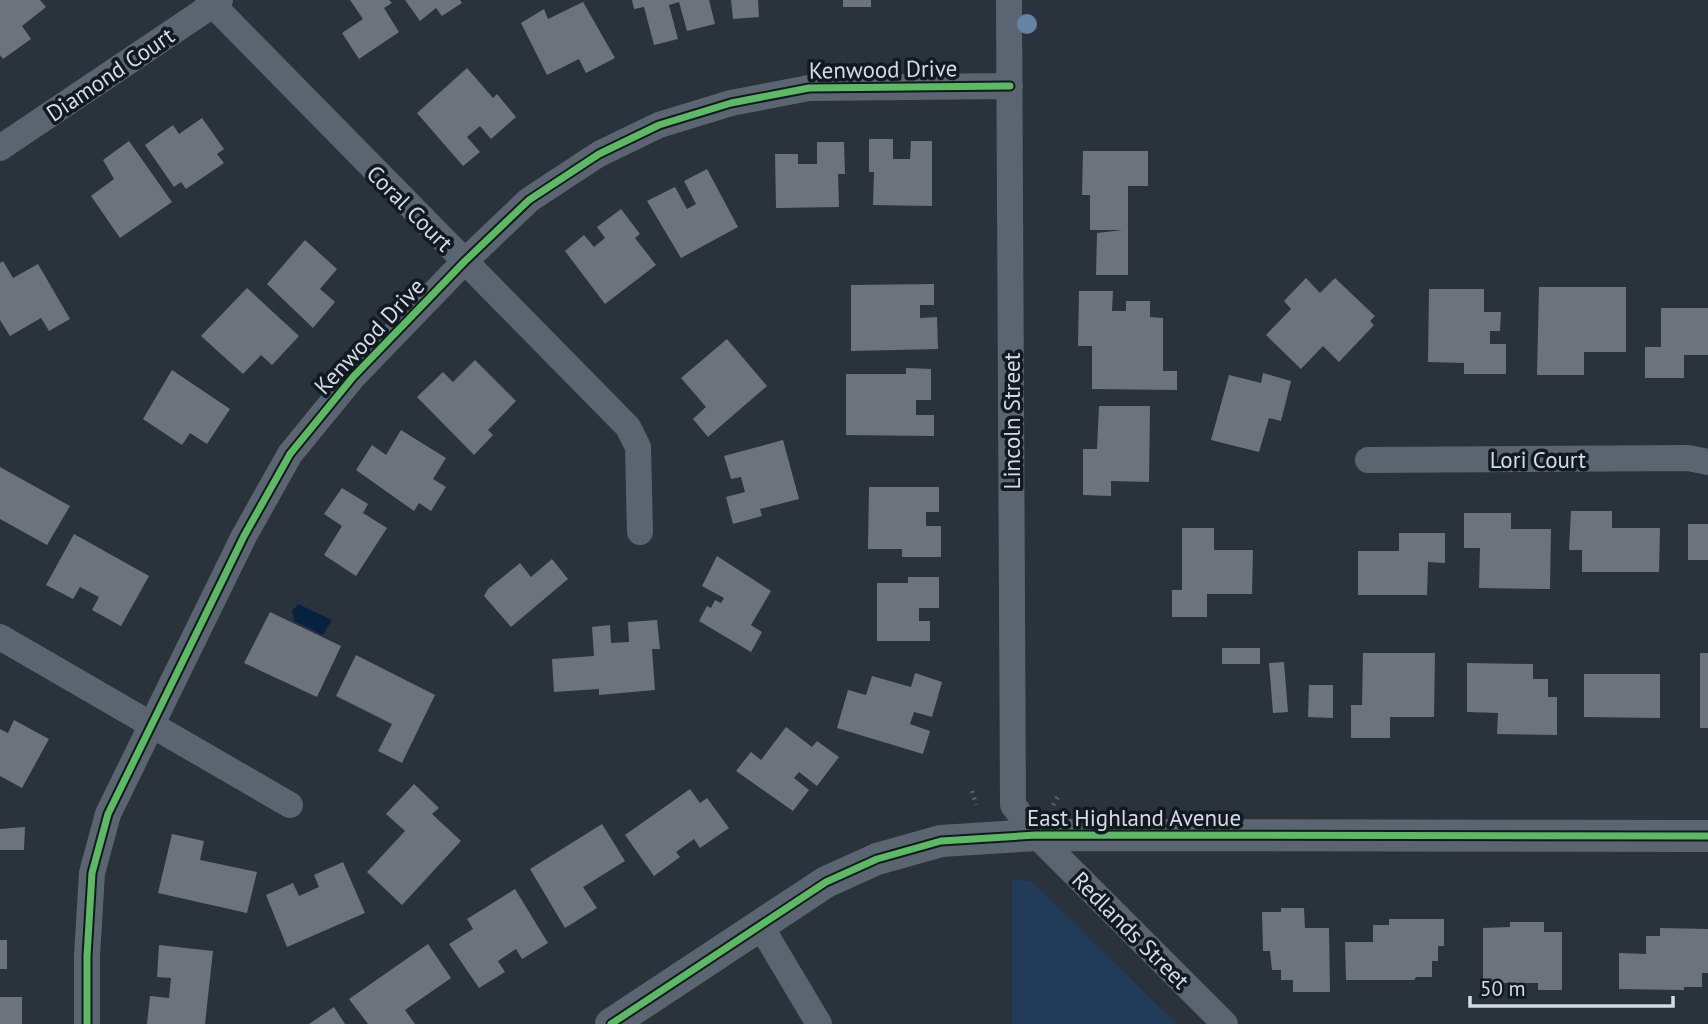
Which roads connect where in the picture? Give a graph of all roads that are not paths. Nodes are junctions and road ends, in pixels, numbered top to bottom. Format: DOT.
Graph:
graph roads {
  1 [pos="1009,0"];
  2 [pos="214,2"];
  3 [pos="1010,86"];
  4 [pos="0,148"];
  5 [pos="464,262"];
  6 [pos="1368,460"];
  7 [pos="1708,462"];
  8 [pos="640,532"];
  9 [pos="0,638"];
  10 [pos="151,725"];
  11 [pos="289,805"];
  12 [pos="1036,835"];
  13 [pos="1708,836"];
  14 [pos="760,925"];
  15 [pos="87,1024"];
  16 [pos="611,1024"];
  17 [pos="819,1024"];
  18 [pos="1225,1024"];
  1 -- 3 [label="street, Lincoln Street"];
  2 -- 4 [label="street, Diamond Court"];
  2 -- 5 [label="street, Coral Court"];
  3 -- 5 [label="street, Kenwood Drive"];
  3 -- 12 [label="street, Lincoln Street"];
  5 -- 8 [label="street, Coral Court"];
  5 -- 10 [label="street, Kenwood Drive"];
  6 -- 7 [label="street, Lori Court"];
  9 -- 10 [label="street"];
  10 -- 11 [label="street"];
  10 -- 15 [label="street, Kenwood Drive"];
  12 -- 13 [label="street, East Highland Avenue"];
  12 -- 14 [label="street, East Highland Avenue"];
  12 -- 18 [label="street, Redlands Street"];
  14 -- 16 [label="street, East Highland Avenue"];
  14 -- 17 [label="street"];
}
